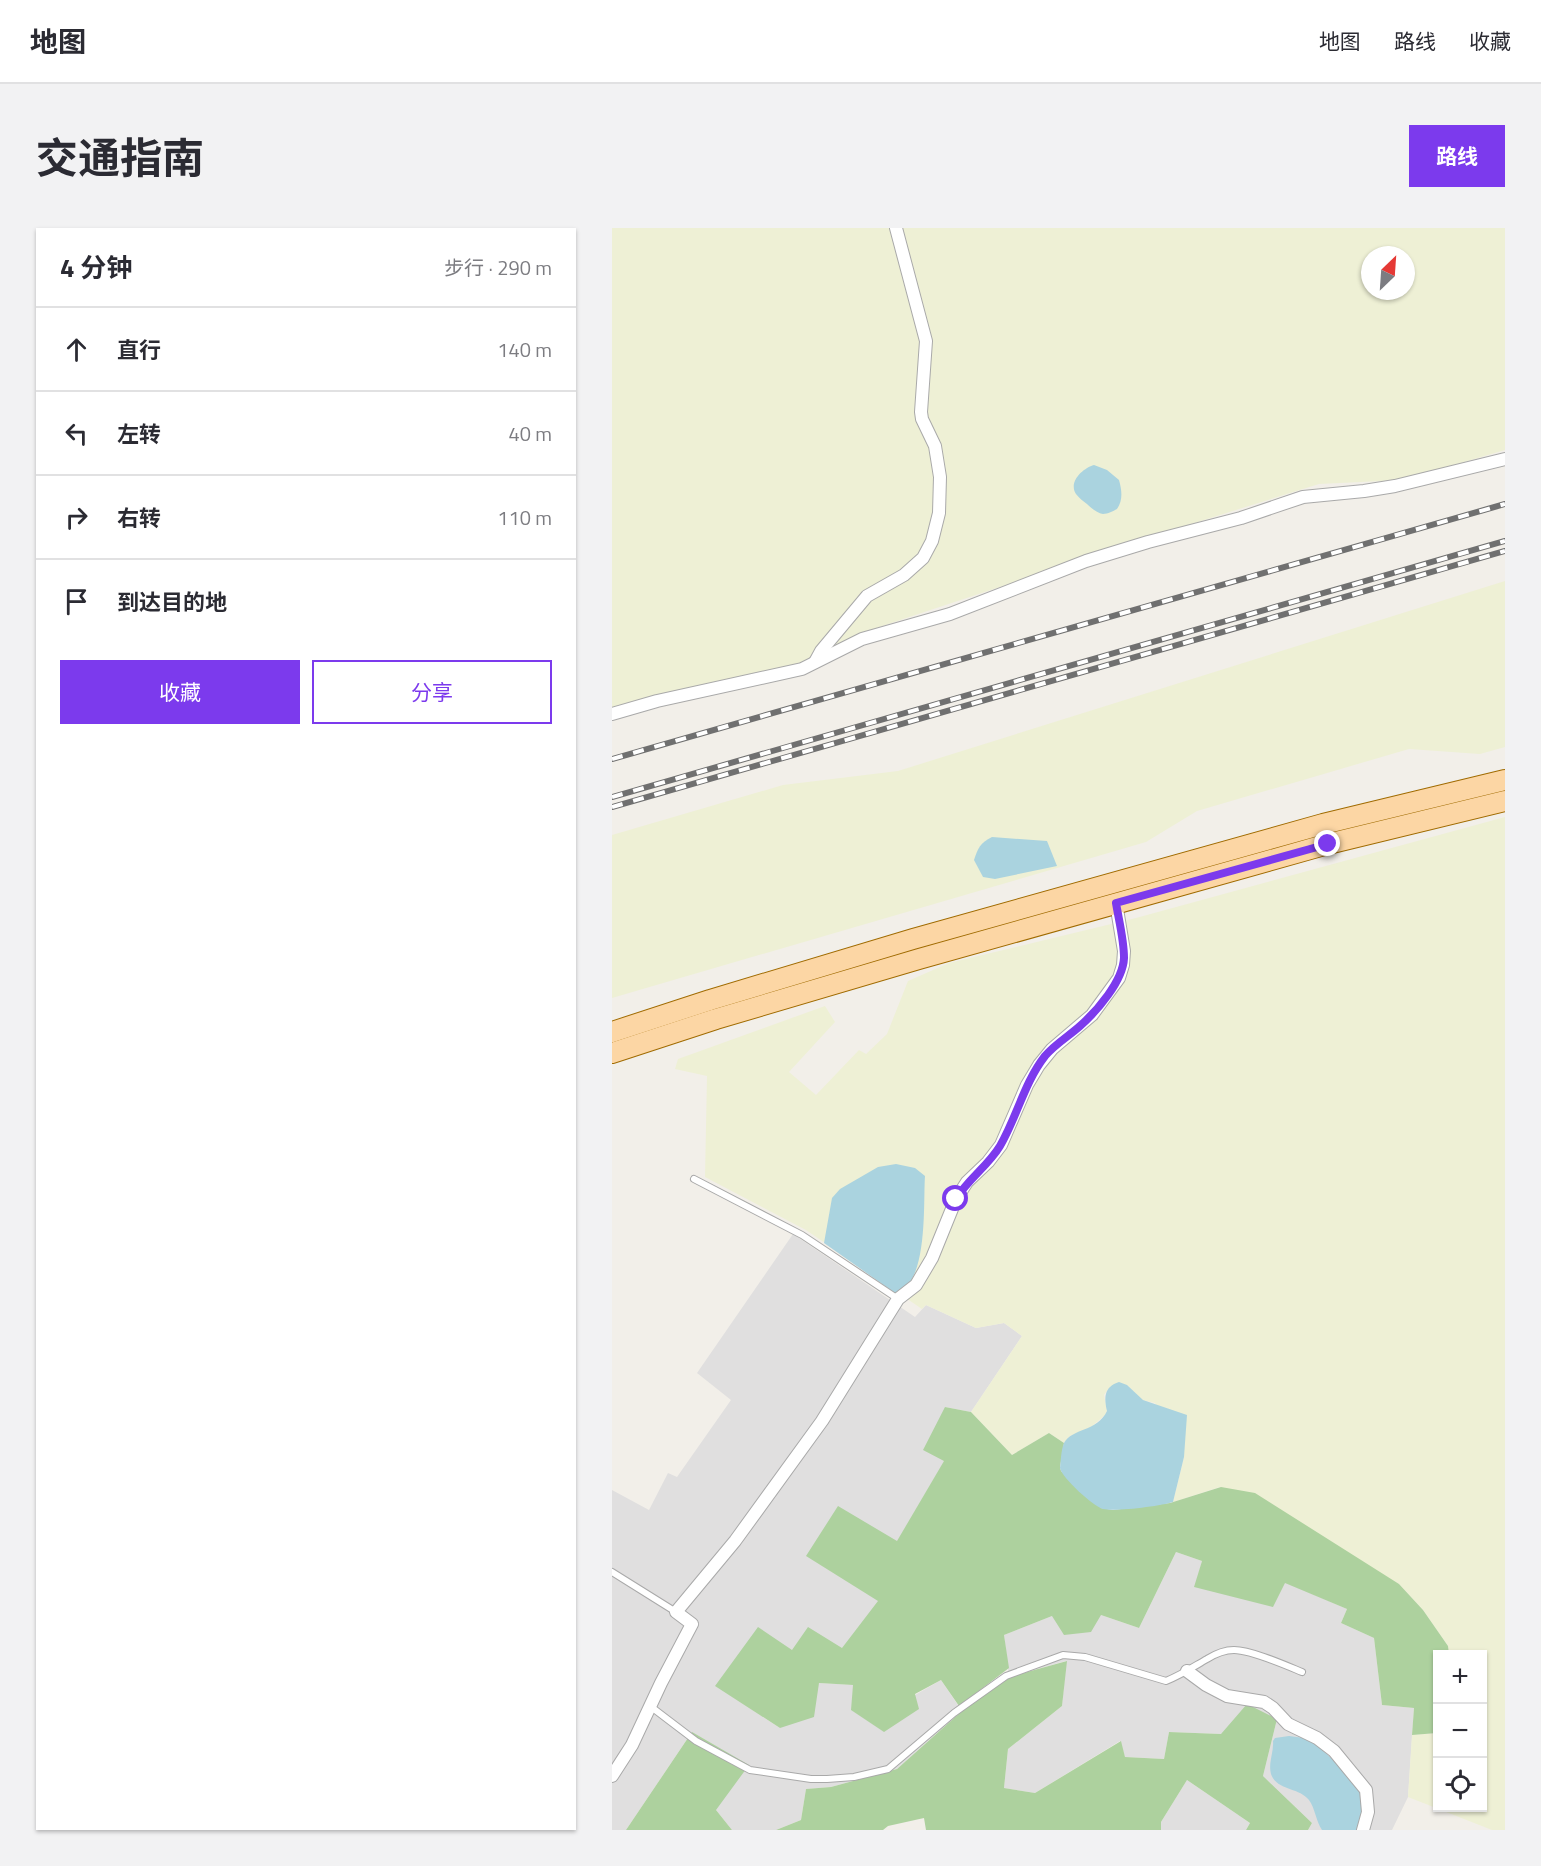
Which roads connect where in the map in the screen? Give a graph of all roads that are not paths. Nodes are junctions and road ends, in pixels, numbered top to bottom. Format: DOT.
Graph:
graph roads {
  1 [pos="896,228"];
  2 [pos="1505,459"];
  3 [pos="814,664"];
  4 [pos="612,714"];
  5 [pos="1505,780"];
  6 [pos="1505,801"];
  7 [pos="1116,903"];
  8 [pos="612,1032"];
  9 [pos="612,1053"];
  10 [pos="694,1179"];
  11 [pos="898,1299"];
  12 [pos="612,1572"];
  13 [pos="676,1612"];
  14 [pos="1187,1671"];
  15 [pos="1302,1672"];
  16 [pos="650,1706"];
  17 [pos="612,1776"];
  18 [pos="1363,1830"];
  1 -- 3 [label="street"];
  2 -- 3 [label="street"];
  3 -- 4 [label="street"];
  5 -- 8 [label="main road"];
  6 -- 7 [label="main road"];
  7 -- 9 [label="main road"];
  7 -- 11 [label="street"];
  10 -- 11 [label="lane"];
  11 -- 13 [label="street"];
  12 -- 13 [label="lane"];
  13 -- 16 [label="street"];
  14 -- 15 [label="lane"];
  14 -- 16 [label="lane"];
  14 -- 18 [label="street"];
  16 -- 17 [label="street"];
}
